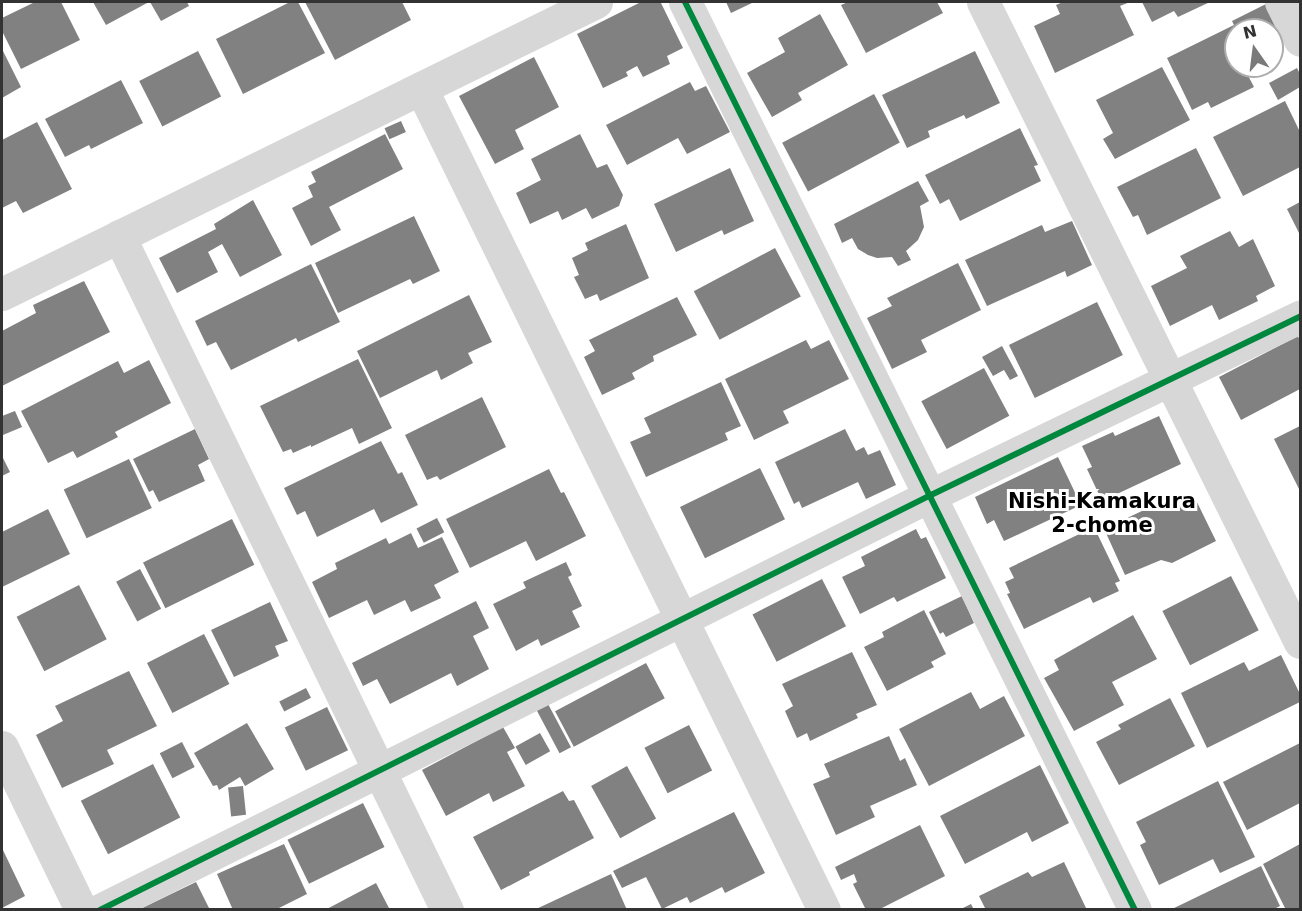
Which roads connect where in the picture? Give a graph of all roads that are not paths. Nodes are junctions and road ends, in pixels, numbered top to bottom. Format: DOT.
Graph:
graph roads {
  1 [pos="596,2"];
  2 [pos="686,2"];
  3 [pos="983,2"];
  4 [pos="1281,2"];
  5 [pos="1300,40"];
  6 [pos="421,88"];
  7 [pos="120,236"];
  8 [pos="2,294"];
  9 [pos="1300,316"];
  10 [pos="1171,379"];
  11 [pos="932,495"];
  12 [pos="681,622"];
  13 [pos="1300,642"];
  14 [pos="2,747"];
  15 [pos="380,770"];
  16 [pos="81,909"];
  17 [pos="100,909"];
  18 [pos="447,909"];
  19 [pos="824,909"];
  20 [pos="1135,909"];
  1 -- 6 [label="street"];
  2 -- 11 [label="street"];
  3 -- 10 [label="street"];
  4 -- 5 [label="street"];
  6 -- 7 [label="street"];
  6 -- 12 [label="street"];
  7 -- 8 [label="street"];
  7 -- 15 [label="street"];
  9 -- 10 [label="street"];
  10 -- 11 [label="street"];
  10 -- 13 [label="street"];
  11 -- 12 [label="street"];
  11 -- 20 [label="street"];
  12 -- 15 [label="street"];
  12 -- 19 [label="street"];
  14 -- 16 [label="street"];
  15 -- 17 [label="street"];
  15 -- 18 [label="street"];
}
